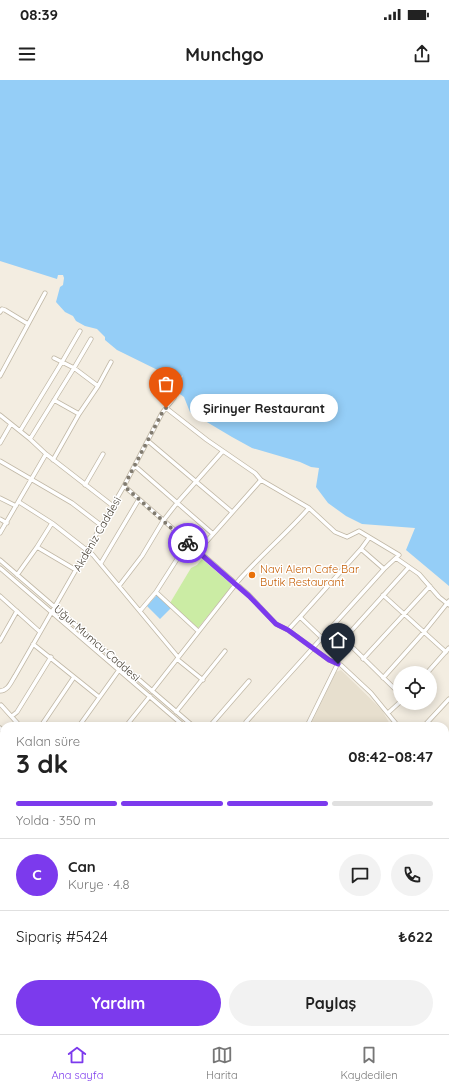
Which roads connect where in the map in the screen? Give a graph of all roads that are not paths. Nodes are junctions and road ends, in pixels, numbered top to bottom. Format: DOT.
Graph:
graph roads {
  1 [pos="45,293"];
  2 [pos="0,312"];
  3 [pos="28,324"];
  4 [pos="80,331"];
  5 [pos="91,339"];
  6 [pos="54,358"];
  7 [pos="62,362"];
  8 [pos="111,362"];
  9 [pos="74,368"];
  10 [pos="0,376"];
  11 [pos="98,386"];
  12 [pos="174,398"];
  13 [pos="54,400"];
  14 [pos="166,408"];
  15 [pos="79,414"];
  16 [pos="0,415"];
  17 [pos="11,424"];
  18 [pos="20,431"];
  19 [pos="30,439"];
  20 [pos="148,441"];
  21 [pos="0,444"];
  22 [pos="223,451"];
  23 [pos="46,454"];
  24 [pos="103,454"];
  25 [pos="53,460"];
  26 [pos="0,461"];
  27 [pos="135,466"];
  28 [pos="32,479"];
  29 [pos="261,480"];
  30 [pos="196,481"];
  31 [pos="85,485"];
  32 [pos="124,486"];
  33 [pos="0,498"];
  34 [pos="139,499"];
  35 [pos="19,502"];
  36 [pos="177,503"];
  37 [pos="16,506"];
  38 [pos="113,506"];
  39 [pos="309,508"];
  40 [pos="232,512"];
  41 [pos="0,519"];
  42 [pos="163,521"];
  43 [pos="7,523"];
  44 [pos="52,523"];
  45 [pos="102,526"];
  46 [pos="0,533"];
  47 [pos="213,534"];
  48 [pos="369,538"];
  49 [pos="188,542"];
  50 [pos="38,547"];
  51 [pos="361,549"];
  52 [pos="88,550"];
  53 [pos="198,551"];
  54 [pos="396,558"];
  55 [pos="0,560"];
  56 [pos="101,563"];
  57 [pos="409,567"];
  58 [pos="0,568"];
  59 [pos="384,569"];
  60 [pos="76,570"];
  61 [pos="17,575"];
  62 [pos="236,585"];
  63 [pos="119,586"];
  64 [pos="430,586"];
  65 [pos="156,592"];
  66 [pos="383,595"];
  67 [pos="0,596"];
  68 [pos="448,603"];
  69 [pos="54,607"];
  70 [pos="18,611"];
  71 [pos="140,611"];
  72 [pos="52,612"];
  73 [pos="404,614"];
  74 [pos="300,617"];
  75 [pos="288,630"];
  76 [pos="198,631"];
  77 [pos="40,632"];
  78 [pos="424,632"];
  79 [pos="322,638"];
  80 [pos="0,641"];
  81 [pos="34,644"];
  82 [pos="313,648"];
  83 [pos="449,648"];
  84 [pos="225,652"];
  85 [pos="446,652"];
  86 [pos="51,657"];
  87 [pos="177,658"];
  88 [pos="364,659"];
  89 [pos="338,664"];
  90 [pos="433,666"];
  91 [pos="119,670"];
  92 [pos="74,676"];
  93 [pos="383,678"];
  94 [pos="203,680"];
  95 [pos="249,681"];
  96 [pos="393,687"];
  97 [pos="0,691"];
  98 [pos="152,691"];
  99 [pos="150,696"];
  100 [pos="99,697"];
  101 [pos="449,699"];
  102 [pos="0,703"];
  103 [pos="393,708"];
  104 [pos="176,712"];
  105 [pos="388,713"];
  106 [pos="12,716"];
  107 [pos="17,722"];
  108 [pos="44,722"];
  109 [pos="82,722"];
  110 [pos="129,722"];
  111 [pos="179,722"];
  112 [pos="188,722"];
  113 [pos="213,722"];
  114 [pos="246,722"];
  115 [pos="310,722"];
  116 [pos="395,722"];
  117 [pos="428,722"];
  1 -- 3 [label="street"];
  2 -- 3 [label="street"];
  3 -- 10 [label="street"];
  4 -- 7 [label="street"];
  5 -- 9 [label="street"];
  6 -- 7 [label="street"];
  7 -- 9 [label="street"];
  7 -- 18 [label="street"];
  8 -- 11 [label="street"];
  9 -- 11 [label="street"];
  9 -- 13 [label="street"];
  11 -- 15 [label="street"];
  12 -- 14 [label="street, Akdeniz Caddesi"];
  13 -- 15 [label="street"];
  13 -- 19 [label="street"];
  14 -- 20 [label="street, Akdeniz Caddesi"];
  14 -- 22 [label="street"];
  15 -- 25 [label="street"];
  16 -- 17 [label="street"];
  17 -- 18 [label="street"];
  17 -- 21 [label="street"];
  18 -- 19 [label="street"];
  19 -- 23 [label="street"];
  20 -- 27 [label="street, Akdeniz Caddesi"];
  20 -- 30 [label="street"];
  22 -- 29 [label="street"];
  22 -- 30 [label="street"];
  23 -- 25 [label="street"];
  23 -- 28 [label="street"];
  24 -- 31 [label="street"];
  25 -- 31 [label="street"];
  26 -- 28 [label="street"];
  27 -- 32 [label="street, Akdeniz Caddesi"];
  27 -- 36 [label="street"];
  28 -- 35 [label="street"];
  28 -- 45 [label="street"];
  29 -- 39 [label="street"];
  29 -- 40 [label="street"];
  30 -- 36 [label="street"];
  30 -- 40 [label="street"];
  31 -- 38 [label="street"];
  32 -- 34 [label="street"];
  32 -- 38 [label="street, Akdeniz Caddesi"];
  33 -- 37 [label="street"];
  34 -- 42 [label="street"];
  34 -- 56 [label="street"];
  35 -- 37 [label="street"];
  35 -- 44 [label="street"];
  36 -- 42 [label="street"];
  36 -- 47 [label="street"];
  37 -- 43 [label="street"];
  38 -- 45 [label="street, Akdeniz Caddesi"];
  39 -- 48 [label="street"];
  39 -- 62 [label="street"];
  40 -- 47 [label="street"];
  41 -- 43 [label="street"];
  42 -- 49 [label="street"];
  42 -- 63 [label="street"];
  43 -- 46 [label="street"];
  44 -- 50 [label="street"];
  44 -- 52 [label="street"];
  45 -- 52 [label="street, Akdeniz Caddesi"];
  47 -- 53 [label="street"];
  48 -- 51 [label="street"];
  48 -- 54 [label="street"];
  49 -- 53 [label="street"];
  49 -- 65 [label="street"];
  50 -- 60 [label="street"];
  50 -- 61 [label="street"];
  51 -- 59 [label="street"];
  51 -- 74 [label="street"];
  52 -- 56 [label="street"];
  52 -- 60 [label="street, Akdeniz Caddesi"];
  53 -- 62 [label="street"];
  54 -- 57 [label="street"];
  54 -- 59 [label="street"];
  55 -- 61 [label="street, Uğur Mumcu Caddesi"];
  56 -- 63 [label="street"];
  57 -- 64 [label="street"];
  57 -- 66 [label="street"];
  58 -- 72 [label="street, Uğur Mumcu Caddesi"];
  59 -- 79 [label="street"];
  60 -- 69 [label="street, Akdeniz Caddesi"];
  61 -- 69 [label="street, Uğur Mumcu Caddesi"];
  62 -- 75 [label="street"];
  62 -- 76 [label="street"];
  63 -- 71 [label="street"];
  64 -- 68 [label="street"];
  64 -- 73 [label="street"];
  65 -- 71 [label="street"];
  65 -- 76 [label="street"];
  66 -- 73 [label="street"];
  66 -- 88 [label="street"];
  67 -- 70 [label="street"];
  68 -- 78 [label="street"];
  69 -- 72 [label="street, Akdeniz Caddesi"];
  69 -- 98 [label="street, Uğur Mumcu Caddesi"];
  70 -- 77 [label="street"];
  70 -- 80 [label="street"];
  71 -- 87 [label="street"];
  72 -- 77 [label="street"];
  72 -- 91 [label="street, Uğur Mumcu Caddesi"];
  73 -- 78 [label="street"];
  73 -- 88 [label="street"];
  74 -- 75 [label="street"];
  74 -- 79 [label="street"];
  75 -- 82 [label="street"];
  76 -- 87 [label="street"];
  77 -- 81 [label="street"];
  78 -- 85 [label="street"];
  78 -- 93 [label="street"];
  79 -- 82 [label="street"];
  81 -- 86 [label="street"];
  81 -- 97 [label="street"];
  82 -- 89 [label="street"];
  82 -- 114 [label="street"];
  83 -- 85 [label="street"];
  84 -- 94 [label="street"];
  85 -- 90 [label="street"];
  86 -- 92 [label="street"];
  86 -- 106 [label="street"];
  87 -- 94 [label="street"];
  87 -- 98 [label="street"];
  88 -- 93 [label="street"];
  89 -- 105 [label="street"];
  89 -- 115 [label="street"];
  91 -- 99 [label="street, Uğur Mumcu Caddesi"];
  91 -- 100 [label="street"];
  92 -- 100 [label="street"];
  92 -- 108 [label="street"];
  93 -- 96 [label="street"];
  94 -- 104 [label="street"];
  95 -- 113 [label="street"];
  98 -- 104 [label="street, Uğur Mumcu Caddesi"];
  99 -- 110 [label="street"];
  99 -- 111 [label="street, Uğur Mumcu Caddesi"];
  100 -- 109 [label="street"];
  101 -- 117 [label="street"];
  102 -- 106 [label="street"];
  103 -- 105 [label="street"];
  104 -- 112 [label="street, Uğur Mumcu Caddesi"];
  105 -- 116 [label="street"];
  106 -- 107 [label="street"];
}
